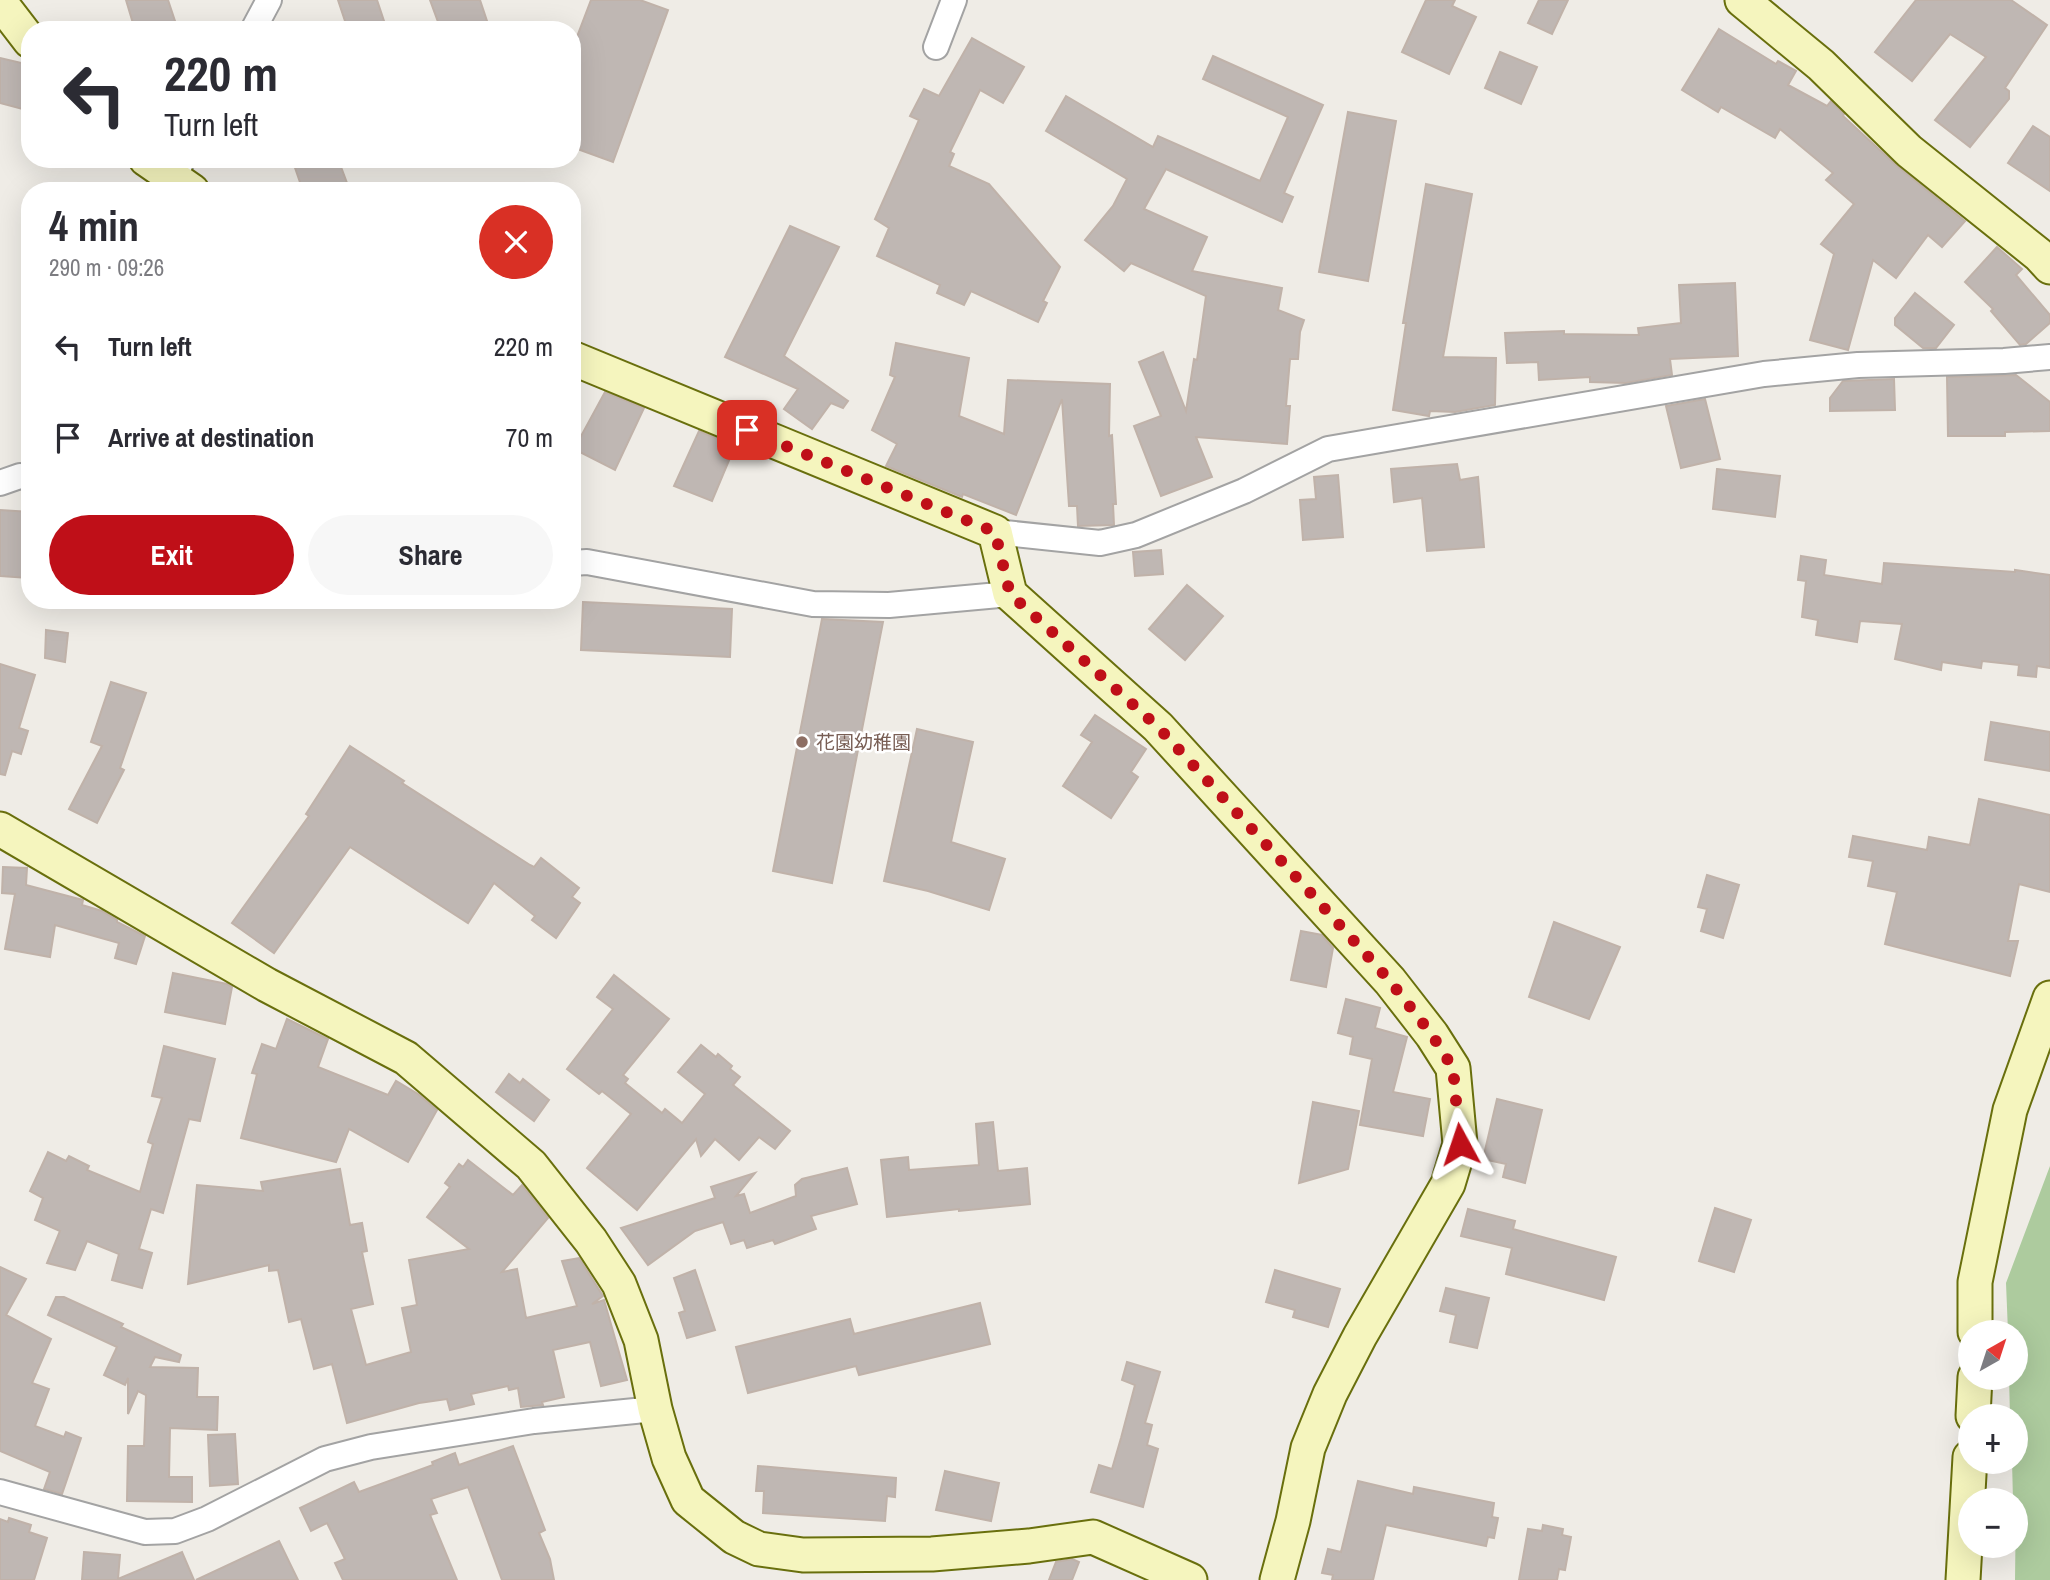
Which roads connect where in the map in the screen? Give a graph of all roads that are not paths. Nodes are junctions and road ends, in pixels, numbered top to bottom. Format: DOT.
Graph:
graph roads {
  1 [pos="269,0"];
  2 [pos="954,0"];
  3 [pos="1742,0"];
  4 [pos="0,2"];
  5 [pos="258,21"];
  6 [pos="21,29"];
  7 [pos="936,47"];
  8 [pos="166,168"];
  9 [pos="183,176"];
  10 [pos="2046,255"];
  11 [pos="2050,357"];
  12 [pos="581,362"];
  13 [pos="21,475"];
  14 [pos="0,483"];
  15 [pos="995,532"];
  16 [pos="581,562"];
  17 [pos="1010,594"];
  18 [pos="0,829"];
  19 [pos="2050,999"];
  20 [pos="1975,1320"];
  21 [pos="655,1409"];
  22 [pos="1969,1474"];
  23 [pos="0,1492"];
  24 [pos="1190,1580"];
  25 [pos="1278,1580"];
  26 [pos="1963,1580"];
  1 -- 5 [label="street"];
  2 -- 7 [label="street"];
  3 -- 10 [label="street"];
  4 -- 6 [label="street"];
  8 -- 9 [label="street"];
  11 -- 15 [label="street"];
  12 -- 15 [label="street"];
  13 -- 14 [label="street"];
  15 -- 17 [label="street"];
  16 -- 17 [label="street"];
  17 -- 25 [label="street"];
  18 -- 21 [label="street"];
  19 -- 20 [label="street"];
  21 -- 23 [label="street"];
  21 -- 24 [label="street"];
  22 -- 26 [label="street"];
}
